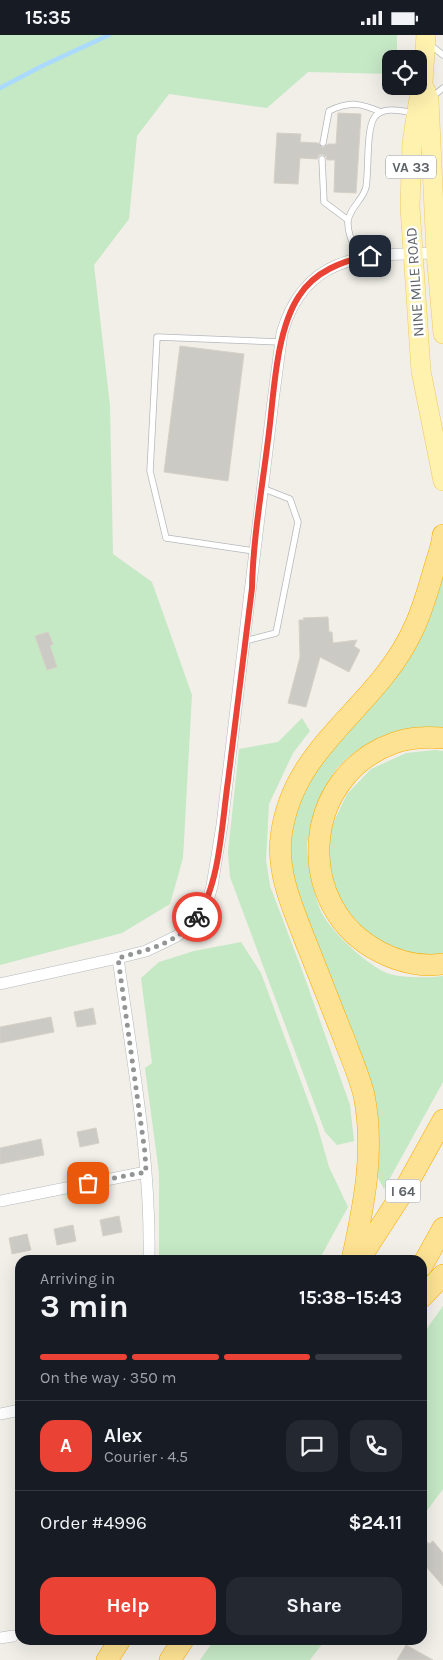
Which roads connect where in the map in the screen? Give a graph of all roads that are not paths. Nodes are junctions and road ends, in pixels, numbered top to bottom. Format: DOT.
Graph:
graph roads {
  1 [pos="426,39"];
  2 [pos="443,55"];
  3 [pos="430,100"];
  4 [pos="381,112"];
  5 [pos="323,143"];
  6 [pos="322,159"];
  7 [pos="439,214"];
  8 [pos="348,219"];
  9 [pos="412,253"];
  10 [pos="436,253"];
  11 [pos="359,258"];
  12 [pos="443,334"];
  13 [pos="281,342"];
  14 [pos="443,481"];
  15 [pos="262,488"];
  16 [pos="443,535"];
  17 [pos="254,551"];
  18 [pos="245,641"];
  19 [pos="443,738"];
  20 [pos="118,958"];
  21 [pos="443,964"];
  22 [pos="0,984"];
  23 [pos="443,1120"];
  24 [pos="146,1172"];
  25 [pos="0,1201"];
  26 [pos="443,1228"];
  27 [pos="149,1255"];
  28 [pos="353,1255"];
  29 [pos="362,1255"];
  30 [pos="427,1257"];
  31 [pos="443,1275"];
  32 [pos="427,1292"];
  33 [pos="15,1411"];
  34 [pos="0,1414"];
  35 [pos="13,1636"];
  36 [pos="0,1638"];
  37 [pos="117,1645"];
  38 [pos="180,1645"];
  39 [pos="107,1660"];
  40 [pos="170,1660"];
  1 -- 2 [label="lane"];
  1 -- 3 [label="main road, NINE MILE ROAD / VA 33"];
  3 -- 4 [label="lane"];
  3 -- 7 [label="main road, NINE MILE ROAD / VA 33"];
  3 -- 9 [label="main road, NINE MILE ROAD / VA 33"];
  4 -- 5 [label="lane"];
  4 -- 8 [label="lane"];
  6 -- 8 [label="lane"];
  7 -- 10 [label="main road, NINE MILE ROAD / VA 33"];
  8 -- 11 [label="lane"];
  9 -- 10 [label="street"];
  9 -- 11 [label="street"];
  9 -- 14 [label="main road, NINE MILE ROAD / VA 33"];
  10 -- 12 [label="main road, NINE MILE ROAD / VA 33"];
  11 -- 13 [label="street"];
  13 -- 15 [label="street"];
  13 -- 17 [label="lane"];
  15 -- 17 [label="street"];
  15 -- 18 [label="lane"];
  16 -- 28 [label="highway"];
  17 -- 18 [label="street"];
  18 -- 20 [label="street"];
  19 -- 21 [label="highway"];
  20 -- 22 [label="street"];
  20 -- 24 [label="street"];
  23 -- 29 [label="highway, I 64"];
  24 -- 25 [label="street"];
  24 -- 27 [label="street"];
  26 -- 30 [label="highway"];
  31 -- 32 [label="highway"];
  33 -- 34 [label="street"];
  35 -- 36 [label="street"];
  37 -- 39 [label="highway"];
  38 -- 40 [label="highway"];
}
